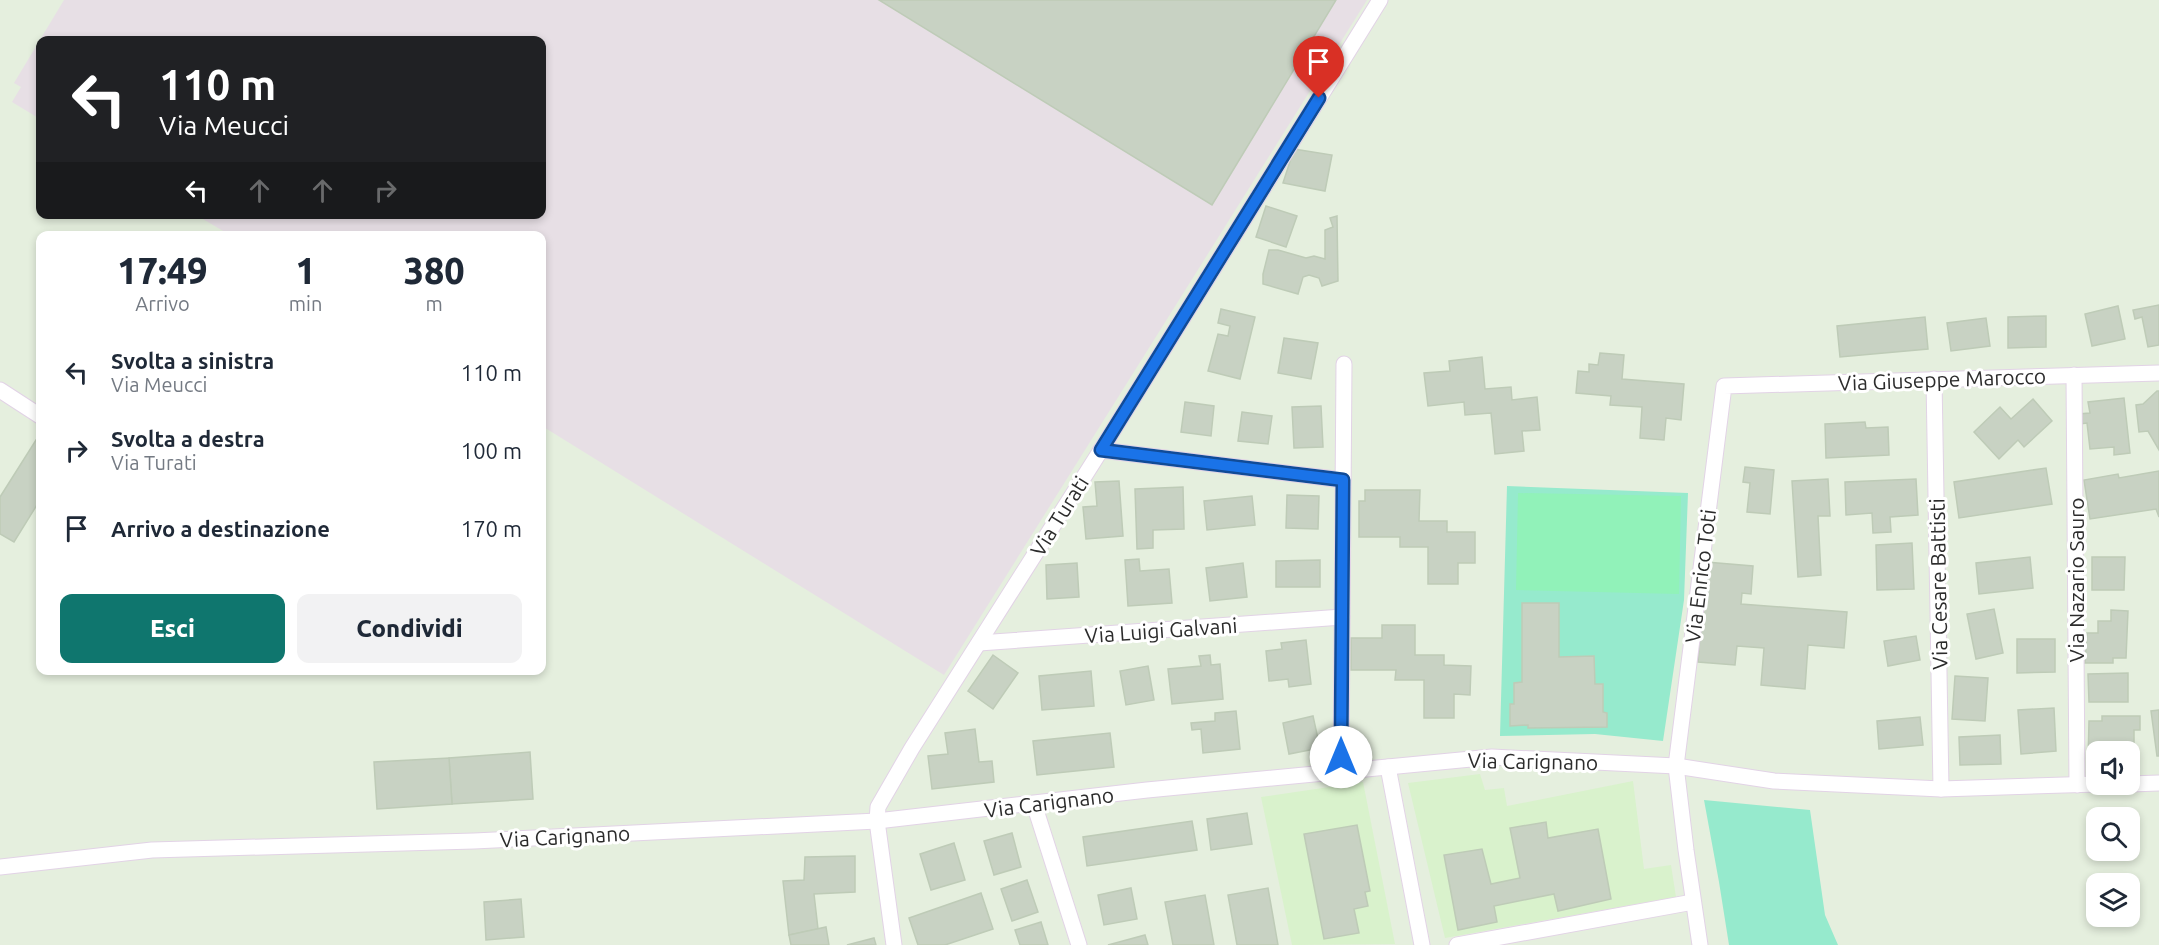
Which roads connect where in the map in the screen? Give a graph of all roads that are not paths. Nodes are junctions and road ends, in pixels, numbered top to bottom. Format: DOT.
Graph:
graph roads {
  1 [pos="1380,0"];
  2 [pos="1344,364"];
  3 [pos="2159,373"];
  4 [pos="2074,375"];
  5 [pos="1934,379"];
  6 [pos="1724,386"];
  7 [pos="0,390"];
  8 [pos="36,413"];
  9 [pos="1101,450"];
  10 [pos="1343,480"];
  11 [pos="1342,617"];
  12 [pos="979,643"];
  13 [pos="1676,766"];
  14 [pos="1388,767"];
  15 [pos="1341,771"];
  16 [pos="2159,783"];
  17 [pos="2140,784"];
  18 [pos="2077,785"];
  19 [pos="2086,785"];
  20 [pos="1941,789"];
  21 [pos="1034,804"];
  22 [pos="877,821"];
  23 [pos="0,867"];
  24 [pos="1693,902"];
  25 [pos="894,945"];
  26 [pos="1079,945"];
  27 [pos="1422,945"];
  28 [pos="1457,945"];
  29 [pos="1700,945"];
  1 -- 9 [label="street, Via Turati"];
  2 -- 10 [label="street"];
  3 -- 4 [label="street, Via Giuseppe Marocco"];
  4 -- 5 [label="street, Via Giuseppe Marocco"];
  4 -- 18 [label="street, Via Nazario Sauro"];
  5 -- 6 [label="street, Via Giuseppe Marocco"];
  5 -- 20 [label="street, Via Cesare Battisti"];
  6 -- 13 [label="street, Via Enrico Toti"];
  7 -- 8 [label="street"];
  9 -- 10 [label="street"];
  9 -- 12 [label="street, Via Turati"];
  10 -- 11 [label="street"];
  11 -- 12 [label="street, Via Luigi Galvani"];
  11 -- 15 [label="street"];
  12 -- 22 [label="street, Via Turati"];
  13 -- 14 [label="street, Via Carignano"];
  13 -- 20 [label="street, Via Carignano"];
  13 -- 24 [label="street, Via Enrico Toti"];
  14 -- 15 [label="street, Via Carignano"];
  14 -- 27 [label="street"];
  15 -- 21 [label="street, Via Carignano"];
  16 -- 17 [label="street"];
  18 -- 19 [label="street, Via Carignano"];
  18 -- 20 [label="street, Via Carignano"];
  21 -- 22 [label="street, Via Carignano"];
  21 -- 26 [label="street"];
  22 -- 23 [label="street, Via Carignano"];
  22 -- 25 [label="street"];
  24 -- 28 [label="street"];
  24 -- 29 [label="street, Via Enrico Toti"];
}
